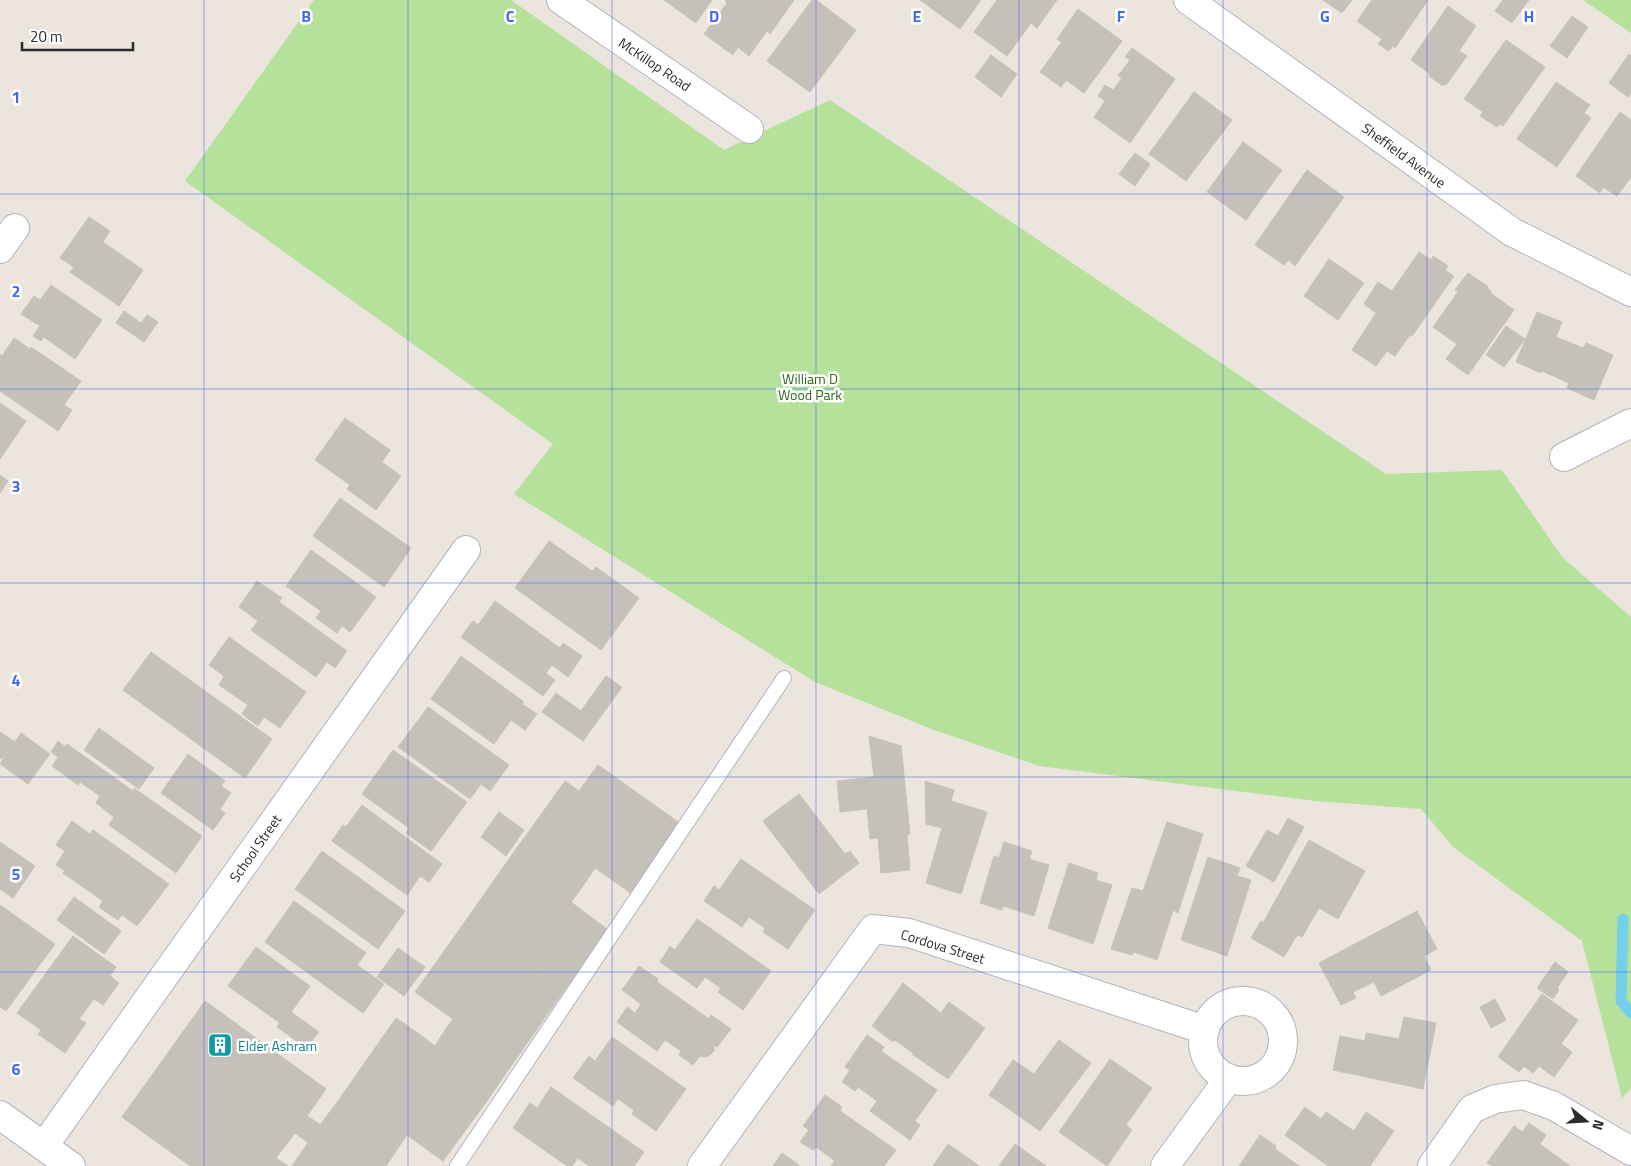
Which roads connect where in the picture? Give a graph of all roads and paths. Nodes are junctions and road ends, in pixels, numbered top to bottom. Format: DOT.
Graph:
graph roads {
  1 [pos="561,0"];
  2 [pos="1188,0"];
  3 [pos="748,128"];
  4 [pos="1631,292"];
  5 [pos="1631,423"];
  6 [pos="1564,457"];
  7 [pos="466,550"];
  8 [pos="784,678"];
  9 [pos="1205,1030"];
  10 [pos="1229,1078"];
  11 [pos="3,1124"];
  12 [pos="44,1146"];
  13 [pos="1631,1151"];
  14 [pos="72,1166"];
  15 [pos="457,1166"];
  16 [pos="702,1166"];
  17 [pos="1165,1166"];
  18 [pos="1432,1166"];
  1 -- 3 [label="street, McKillop Road"];
  2 -- 4 [label="street, Sheffield Avenue"];
  5 -- 6 [label="street"];
  7 -- 12 [label="street, School Street"];
  8 -- 15 [label="lane"];
  9 -- 10 [label="street"];
  9 -- 10 [label="street"];
  9 -- 16 [label="street, Cordova Street"];
  10 -- 17 [label="street"];
  11 -- 12 [label="street"];
  12 -- 14 [label="street"];
  13 -- 18 [label="street"];
}
